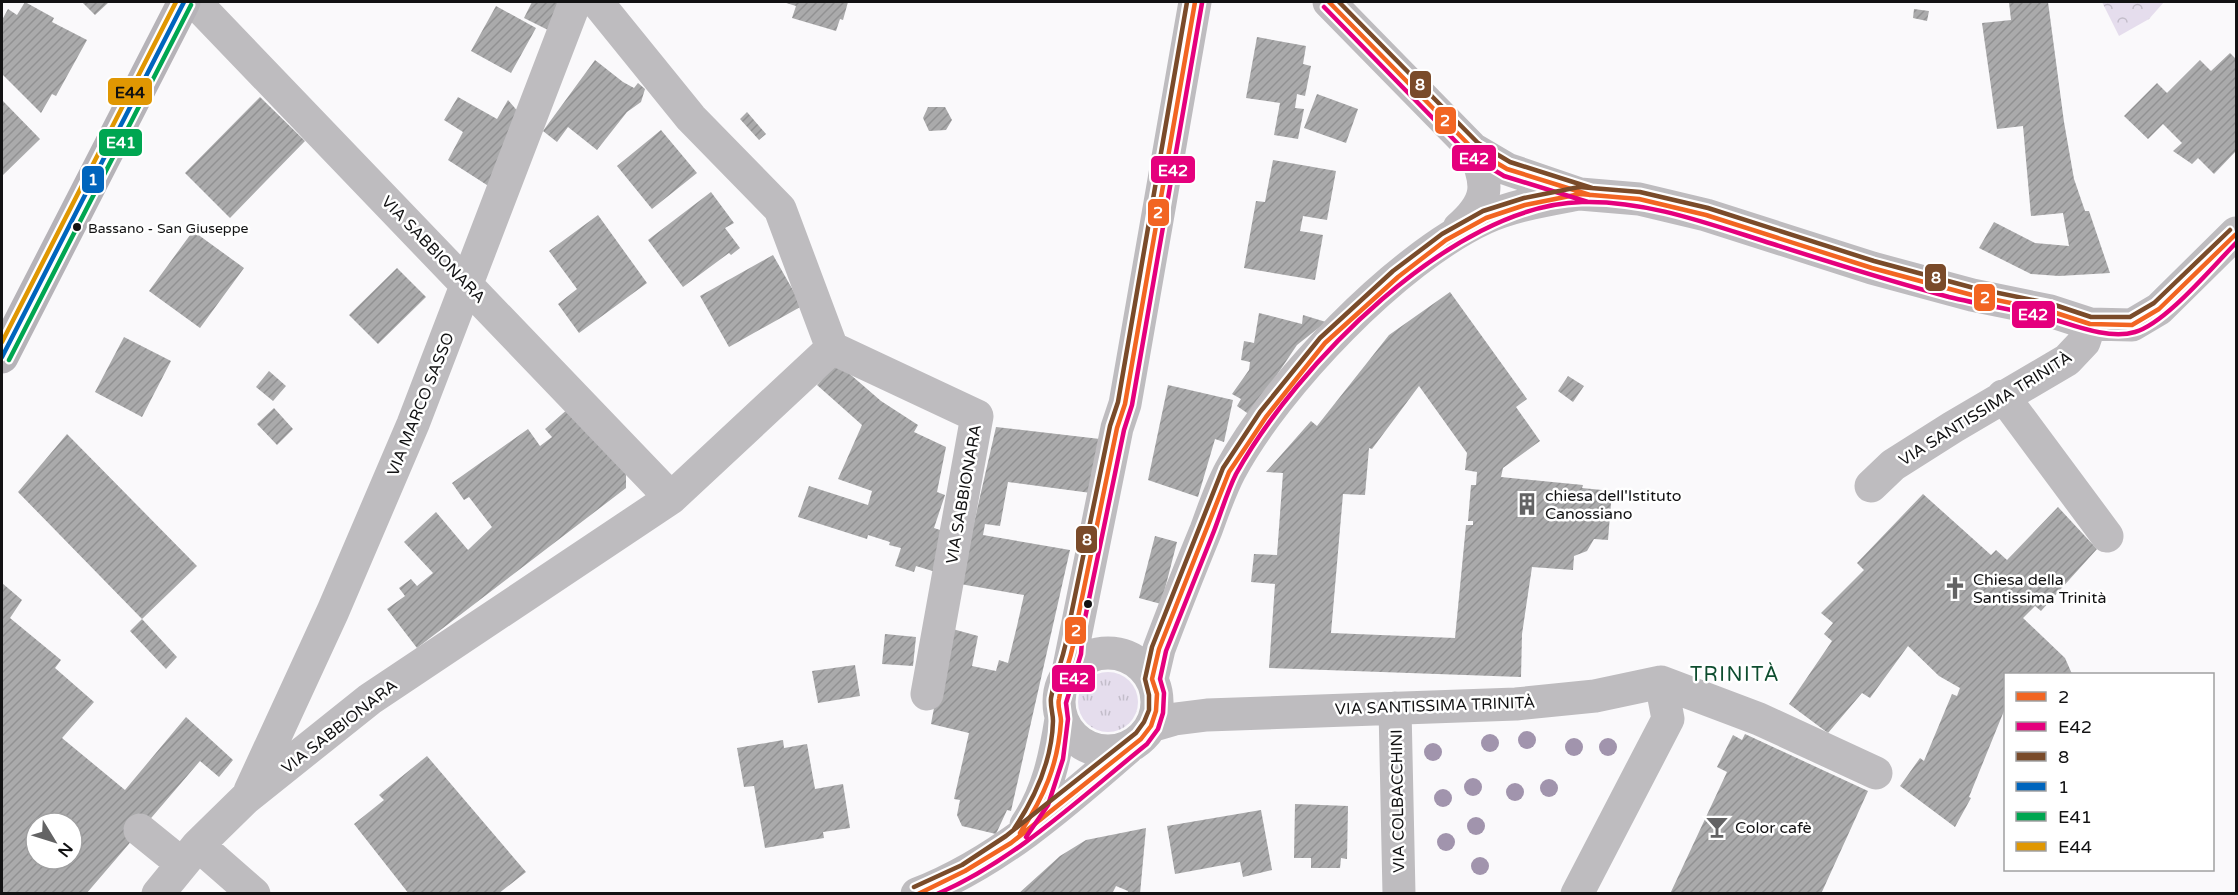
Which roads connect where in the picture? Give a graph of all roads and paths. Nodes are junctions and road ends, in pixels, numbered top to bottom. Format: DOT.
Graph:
graph roads {
  1 [pos="184,2"];
  2 [pos="195,2"];
  3 [pos="574,2"];
  4 [pos="597,2"];
  5 [pos="1195,2"];
  6 [pos="1329,2"];
  7 [pos="1473,149"];
  8 [pos="1580,194"];
  9 [pos="2236,235"];
  10 [pos="1446,240"];
  11 [pos="467,284"];
  12 [pos="2090,324"];
  13 [pos="832,348"];
  14 [pos="2,357"];
  15 [pos="2003,396"];
  16 [pos="1871,486"];
  17 [pos="671,498"];
  18 [pos="2107,536"];
  19 [pos="1068,672"];
  20 [pos="1661,682"];
  21 [pos="1153,683"];
  22 [pos="927,694"];
  23 [pos="1395,708"];
  24 [pos="1207,715"];
  25 [pos="1061,719"];
  26 [pos="1151,726"];
  27 [pos="1128,748"];
  28 [pos="1876,773"];
  29 [pos="246,798"];
  30 [pos="140,830"];
  31 [pos="1018,836"];
  32 [pos="190,855"];
  33 [pos="948,888"];
  34 [pos="158,894"];
  35 [pos="254,894"];
  36 [pos="917,894"];
  37 [pos="1399,894"];
  38 [pos="1577,894"];
  1 -- 14 [label="main road"];
  2 -- 11 [label="street, VIA SABBIONARA"];
  3 -- 11 [label="street, VIA MARCO SASSO"];
  4 -- 13 [label="street"];
  5 -- 19 [label="street"];
  6 -- 7 [label="street"];
  7 -- 8 [label="street"];
  7 -- 10 [label="street"];
  8 -- 10 [label="street"];
  8 -- 12 [label="street"];
  9 -- 12 [label="street"];
  10 -- 21 [label="street"];
  11 -- 17 [label="street, VIA SABBIONARA"];
  11 -- 29 [label="street, VIA MARCO SASSO"];
  12 -- 15 [label="street, VIA SANTISSIMA TRINITÀ"];
  13 -- 17 [label="street, VIA SABBIONARA"];
  13 -- 22 [label="street, VIA SABBIONARA"];
  15 -- 16 [label="street, VIA SANTISSIMA TRINITÀ"];
  15 -- 18 [label="street"];
  17 -- 29 [label="street, VIA SABBIONARA"];
  19 -- 21 [label="street"];
  19 -- 25 [label="street"];
  20 -- 23 [label="street, VIA SANTISSIMA TRINITÀ"];
  20 -- 28 [label="street"];
  20 -- 38 [label="street"];
  21 -- 24 [label="street, VIA SANTISSIMA TRINITÀ"];
  21 -- 26 [label="street"];
  23 -- 24 [label="street, VIA SANTISSIMA TRINITÀ"];
  23 -- 37 [label="street, VIA COLBACCHINI"];
  24 -- 26 [label="street, VIA SANTISSIMA TRINITÀ"];
  25 -- 27 [label="street"];
  25 -- 31 [label="street"];
  26 -- 27 [label="street"];
  27 -- 31 [label="street"];
  29 -- 32 [label="street, VIA SABBIONARA"];
  30 -- 32 [label="street"];
  31 -- 33 [label="street"];
  32 -- 34 [label="street"];
  32 -- 35 [label="street"];
  33 -- 36 [label="street"];
}
